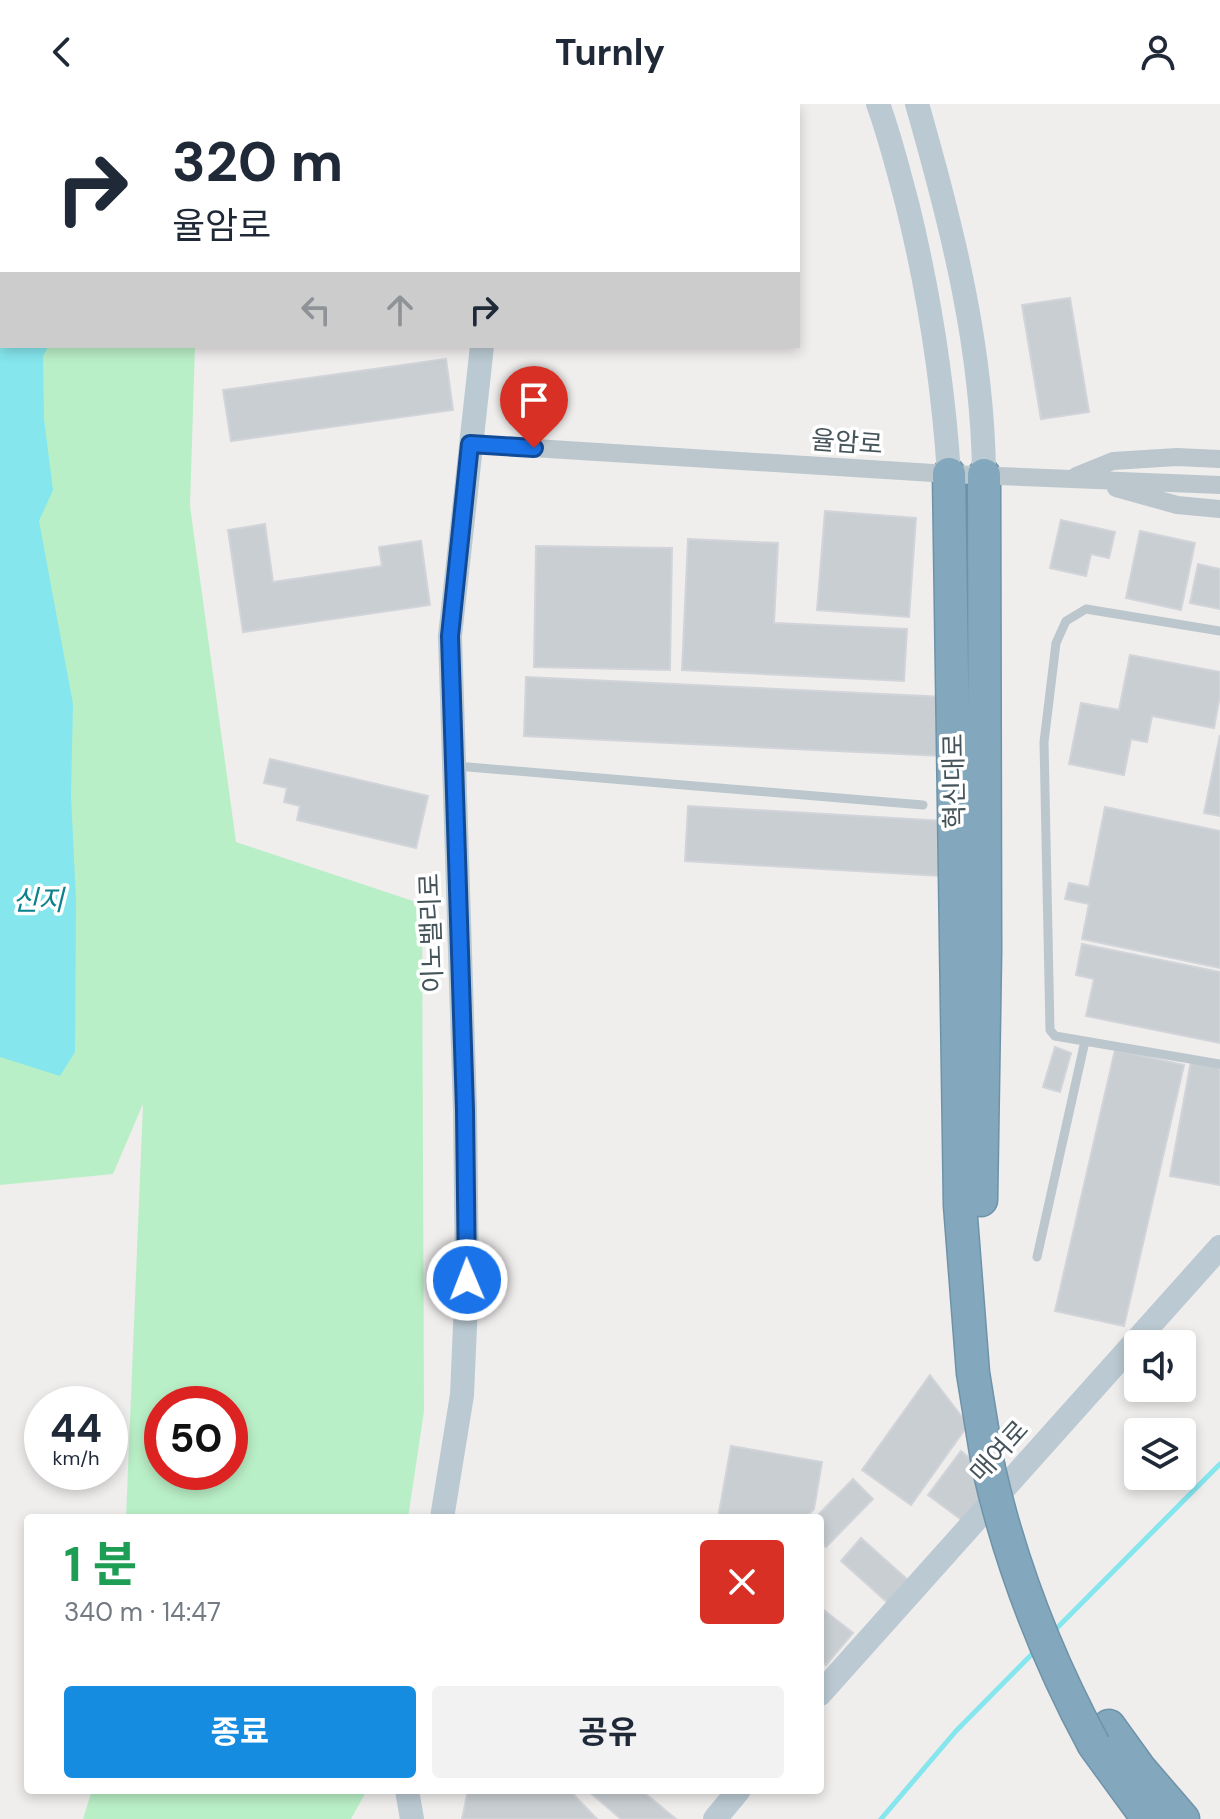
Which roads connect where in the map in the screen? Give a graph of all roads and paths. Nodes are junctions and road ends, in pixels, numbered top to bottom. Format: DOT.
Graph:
graph roads {
  1 [pos="878,104"];
  2 [pos="917,104"];
  3 [pos="482,348"];
  4 [pos="470,444"];
  5 [pos="1220,459"];
  6 [pos="949,474"];
  7 [pos="984,475"];
  8 [pos="1070,478"];
  9 [pos="1220,485"];
  10 [pos="1220,509"];
  11 [pos="1220,631"];
  12 [pos="453,766"];
  13 [pos="923,805"];
  14 [pos="1085,1041"];
  15 [pos="1220,1064"];
  16 [pos="1220,1247"];
  17 [pos="1037,1257"];
  18 [pos="995,1462"];
  19 [pos="443,1514"];
  20 [pos="824,1690"];
  21 [pos="1102,1736"];
  22 [pos="1118,1779"];
  23 [pos="408,1794"];
  24 [pos="736,1794"];
  25 [pos="412,1819"];
  26 [pos="715,1819"];
  27 [pos="1141,1819"];
  28 [pos="1148,1819"];
  29 [pos="1172,1819"];
  30 [pos="1183,1819"];
  1 -- 6 [label="main road, 혁신대로"];
  2 -- 7 [label="main road"];
  3 -- 4 [label="main road, 이노밸리로"];
  4 -- 6 [label="street, 율암로"];
  4 -- 12 [label="main road, 이노밸리로"];
  5 -- 8 [label="street"];
  6 -- 7 [label="street, 율암로"];
  6 -- 18 [label="highway, 혁신대로"];
  7 -- 8 [label="street, 율암로"];
  7 -- 18 [label="highway"];
  8 -- 9 [label="street, 율암로"];
  8 -- 10 [label="street"];
  11 -- 14 [label="lane"];
  12 -- 13 [label="lane"];
  12 -- 19 [label="main road, 이노밸리로"];
  14 -- 15 [label="lane"];
  14 -- 17 [label="lane"];
  16 -- 20 [label="main road, 매여로"];
  18 -- 21 [label="highway, bridge"];
  21 -- 22 [label="highway"];
  21 -- 29 [label="highway"];
  21 -- 30 [label="highway"];
  22 -- 27 [label="highway"];
  22 -- 28 [label="highway"];
  23 -- 25 [label="main road"];
  24 -- 26 [label="main road"];
}
